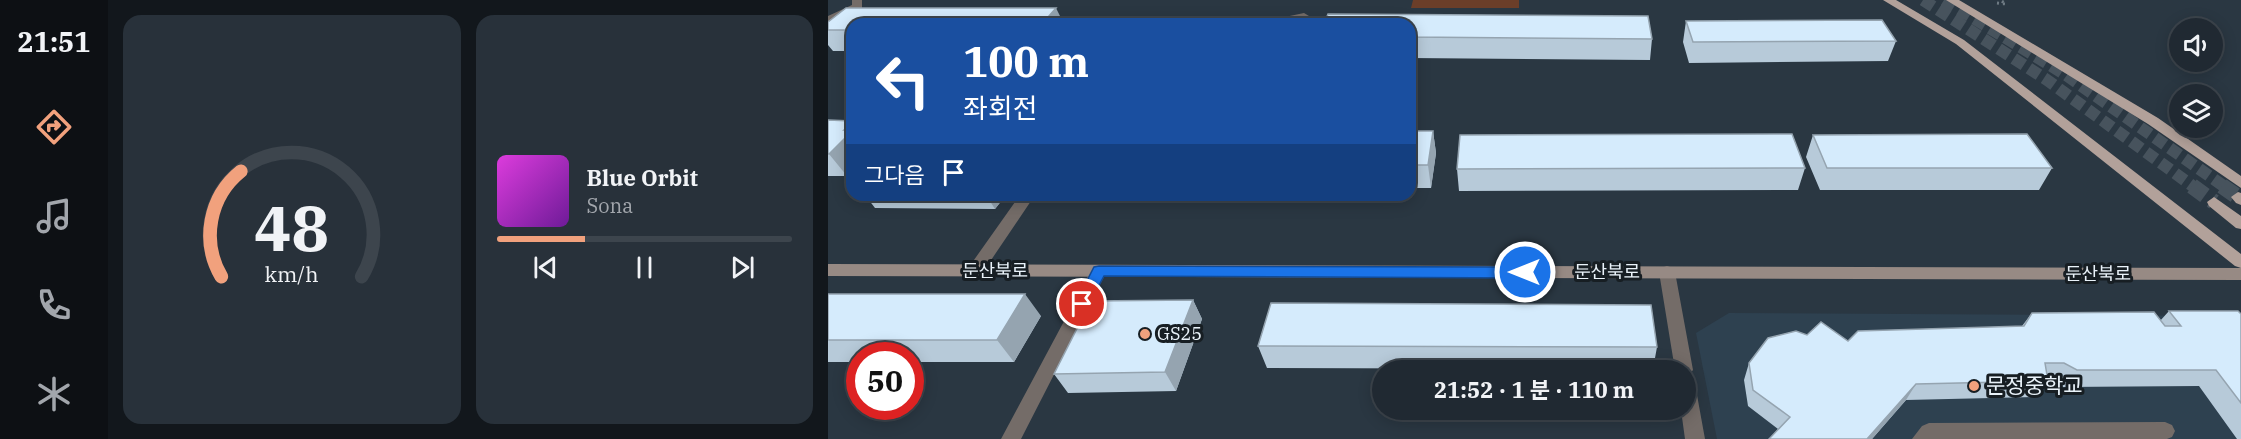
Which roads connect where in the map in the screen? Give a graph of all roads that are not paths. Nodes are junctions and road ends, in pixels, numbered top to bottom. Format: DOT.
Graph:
graph roads {
  1 [pos="1888,0"];
  2 [pos="1951,0"];
  3 [pos="857,4"];
  4 [pos="828,7"];
  5 [pos="1304,16"];
  6 [pos="1294,18"];
  7 [pos="828,20"];
  8 [pos="2240,193"];
  9 [pos="1024,201"];
  10 [pos="2214,202"];
  11 [pos="2241,224"];
  12 [pos="2241,262"];
  13 [pos="828,270"];
  14 [pos="975,271"];
  15 [pos="1099,271"];
  16 [pos="1667,273"];
  17 [pos="2241,274"];
  18 [pos="1682,360"];
  19 [pos="1692,420"];
  20 [pos="2165,431"];
  21 [pos="1011,439"];
  22 [pos="1695,439"];
  23 [pos="1922,439"];
  1 -- 12 [label="main road"];
  2 -- 8 [label="main road"];
  3 -- 4 [label="street"];
  3 -- 7 [label="street"];
  5 -- 6 [label="street"];
  9 -- 14 [label="street"];
  10 -- 11 [label="main road"];
  13 -- 14 [label="main road, 둔산북로"];
  14 -- 15 [label="main road, 둔산북로"];
  15 -- 16 [label="main road, 둔산북로"];
  15 -- 21 [label="street"];
  16 -- 17 [label="main road, 둔산북로"];
  16 -- 18 [label="street, 둔산북로"];
  19 -- 22 [label="street"];
  20 -- 23 [label="street"];
}
